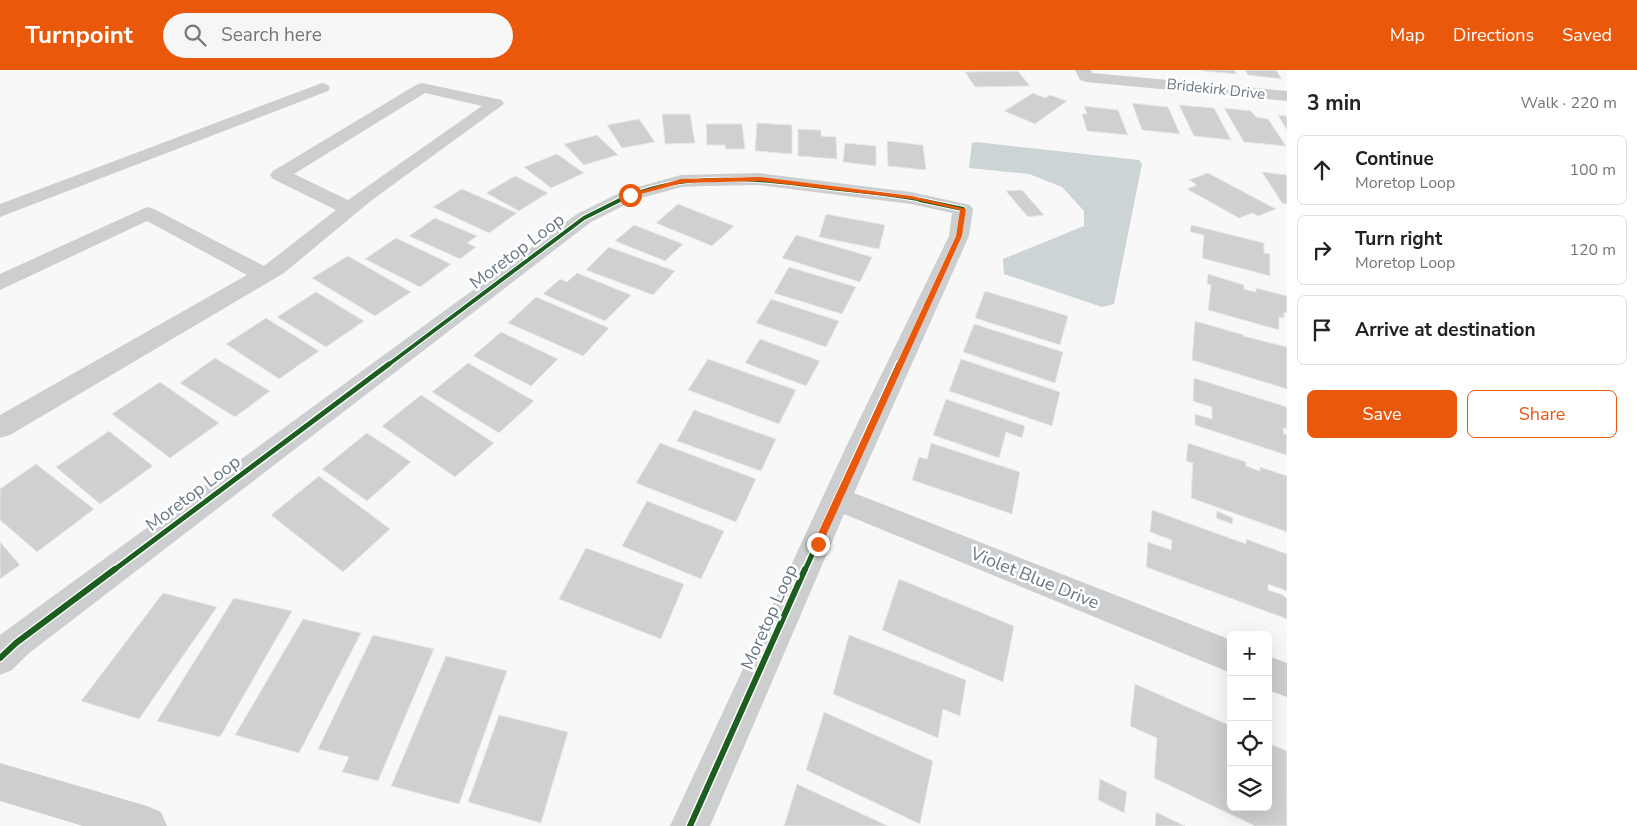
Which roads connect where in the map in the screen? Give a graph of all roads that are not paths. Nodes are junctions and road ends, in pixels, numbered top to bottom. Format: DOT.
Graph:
graph roads {
  1 [pos="1084,73"];
  2 [pos="322,88"];
  3 [pos="1287,96"];
  4 [pos="350,208"];
  5 [pos="0,211"];
  6 [pos="264,275"];
  7 [pos="0,283"];
  8 [pos="0,428"];
  9 [pos="838,498"];
  10 [pos="1227,655"];
  11 [pos="0,658"];
  12 [pos="1272,674"];
  13 [pos="1287,680"];
  14 [pos="0,782"];
  15 [pos="147,826"];
  16 [pos="690,826"];
  1 -- 3 [label="street, Bridekirk Drive"];
  2 -- 5 [label="street"];
  4 -- 4 [label="street"];
  4 -- 6 [label="street"];
  6 -- 7 [label="street"];
  6 -- 8 [label="street"];
  9 -- 10 [label="street, Violet Blue Drive"];
  9 -- 11 [label="street, Moretop Loop"];
  9 -- 16 [label="street, Moretop Loop"];
  12 -- 13 [label="street"];
  14 -- 15 [label="street"];
}
